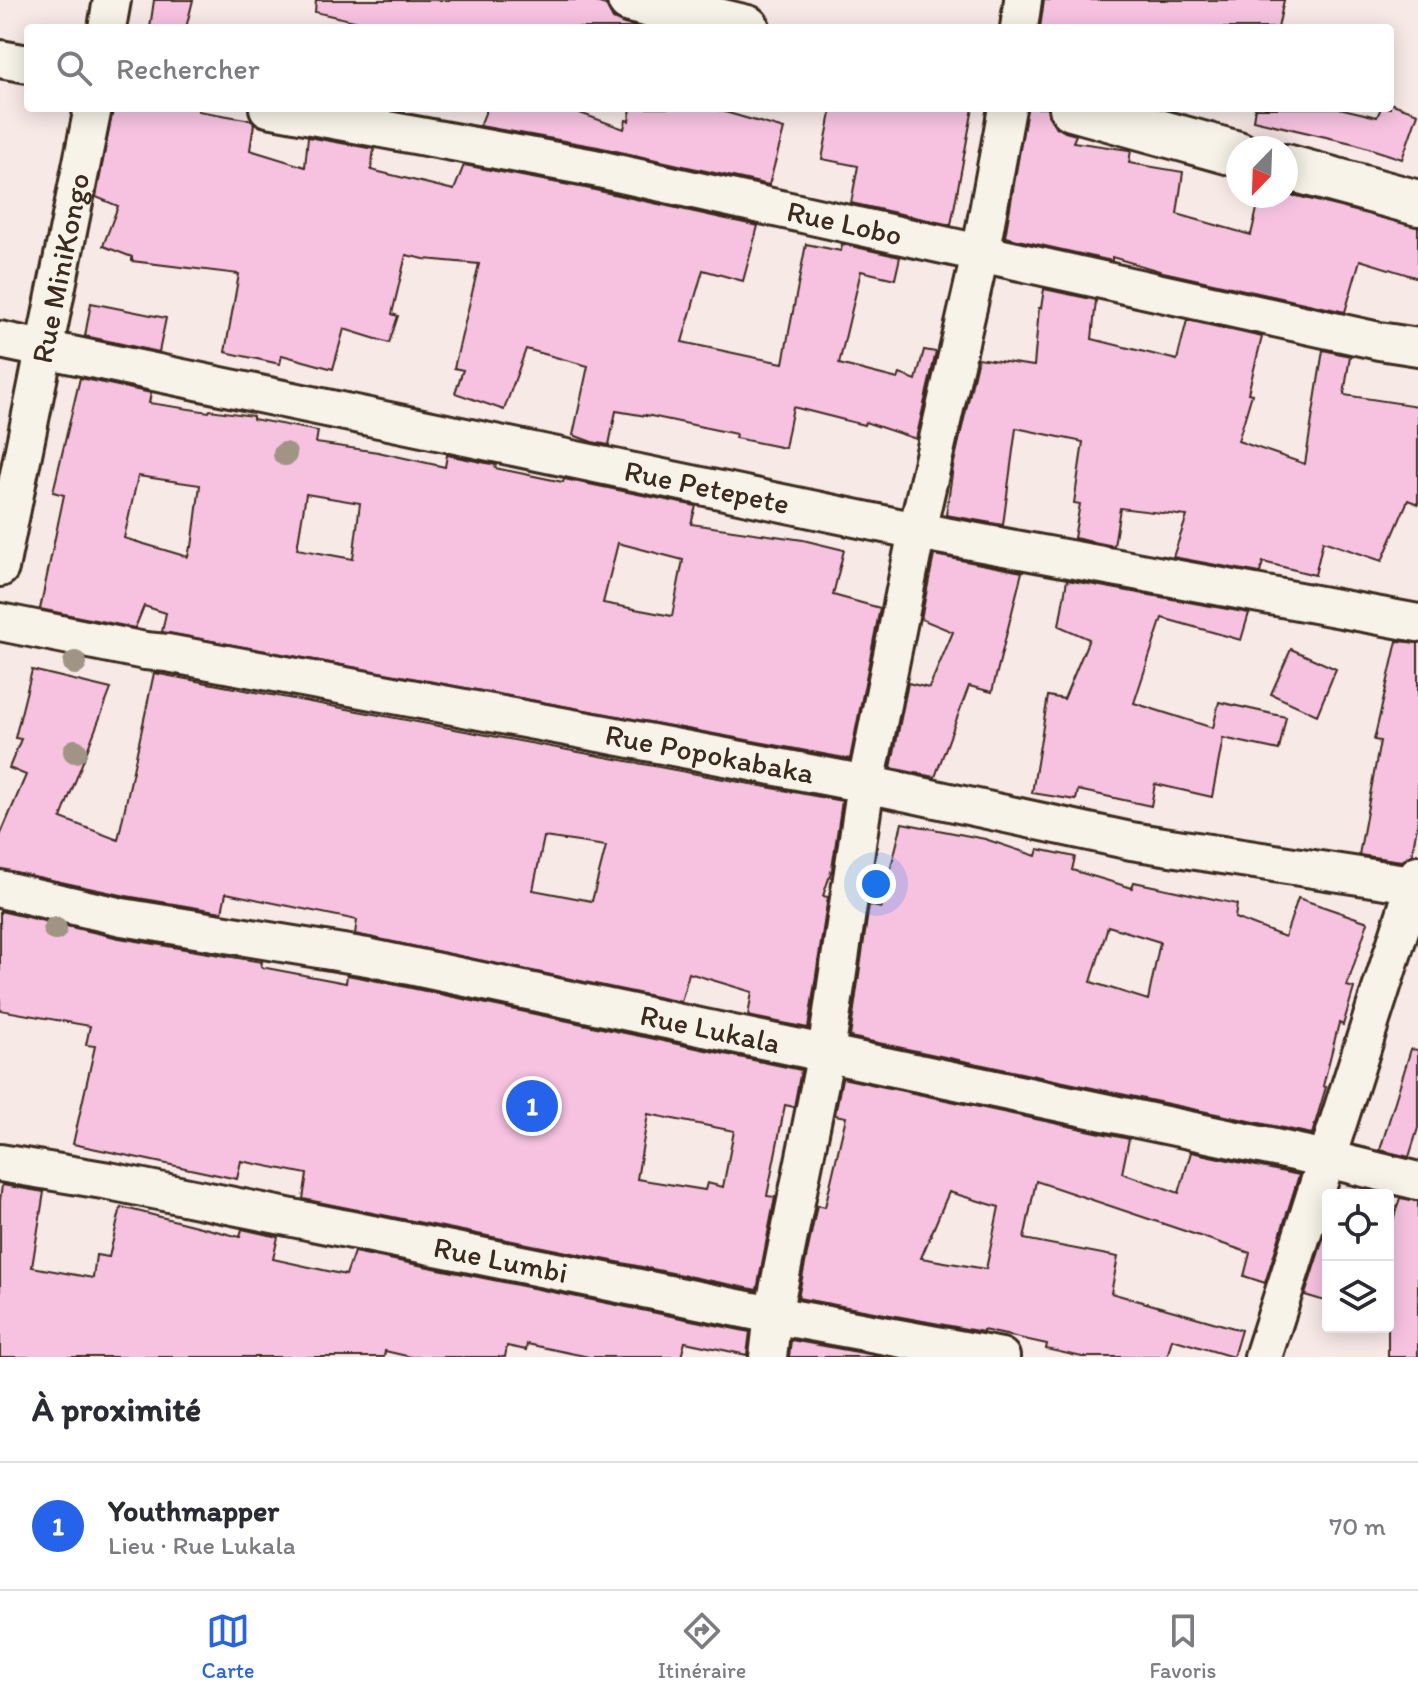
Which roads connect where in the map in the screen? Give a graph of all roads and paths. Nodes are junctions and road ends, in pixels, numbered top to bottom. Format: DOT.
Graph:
graph roads {
  1 [pos="112,0"];
  2 [pos="630,0"];
  3 [pos="1023,0"];
  4 [pos="108,24"];
  5 [pos="730,24"];
  6 [pos="1020,24"];
  7 [pos="0,59"];
  8 [pos="24,63"];
  9 [pos="92,112"];
  10 [pos="290,112"];
  11 [pos="1006,112"];
  12 [pos="1086,112"];
  13 [pos="1226,151"];
  14 [pos="1298,170"];
  15 [pos="1418,203"];
  16 [pos="980,255"];
  17 [pos="0,340"];
  18 [pos="1418,347"];
  19 [pos="44,348"];
  20 [pos="917,531"];
  21 [pos="0,568"];
  22 [pos="0,622"];
  23 [pos="1418,623"];
  24 [pos="866,784"];
  25 [pos="1417,881"];
  26 [pos="0,889"];
  27 [pos="826,1053"];
  28 [pos="1327,1159"];
  29 [pos="0,1163"];
  30 [pos="1418,1181"];
  31 [pos="773,1315"];
  32 [pos="768,1357"];
  33 [pos="1001,1357"];
  34 [pos="1263,1357"];
  1 -- 4 [label="street"];
  2 -- 5 [label="street"];
  3 -- 6 [label="street"];
  7 -- 8 [label="street"];
  9 -- 19 [label="street, Rue MiniKongo"];
  10 -- 16 [label="street, Rue Lobo"];
  11 -- 16 [label="street"];
  12 -- 13 [label="street"];
  14 -- 15 [label="street"];
  16 -- 18 [label="street, Rue Lobo"];
  16 -- 20 [label="street"];
  17 -- 19 [label="street, Rue Petepete"];
  19 -- 20 [label="street, Rue Petepete"];
  19 -- 21 [label="street, Rue MiniKongo"];
  20 -- 23 [label="street, Rue Petepete"];
  20 -- 24 [label="street"];
  22 -- 24 [label="street, Rue Popokabaka"];
  24 -- 25 [label="street, Rue Popokabaka"];
  24 -- 27 [label="street"];
  25 -- 28 [label="street"];
  26 -- 27 [label="street, Rue Lukala"];
  27 -- 28 [label="street, Rue Lukala"];
  27 -- 31 [label="street"];
  28 -- 30 [label="street, Rue Lukala"];
  28 -- 34 [label="street"];
  29 -- 31 [label="street, Rue Lumbi"];
  31 -- 32 [label="street"];
  31 -- 33 [label="street, Rue Lumbi"];
}
